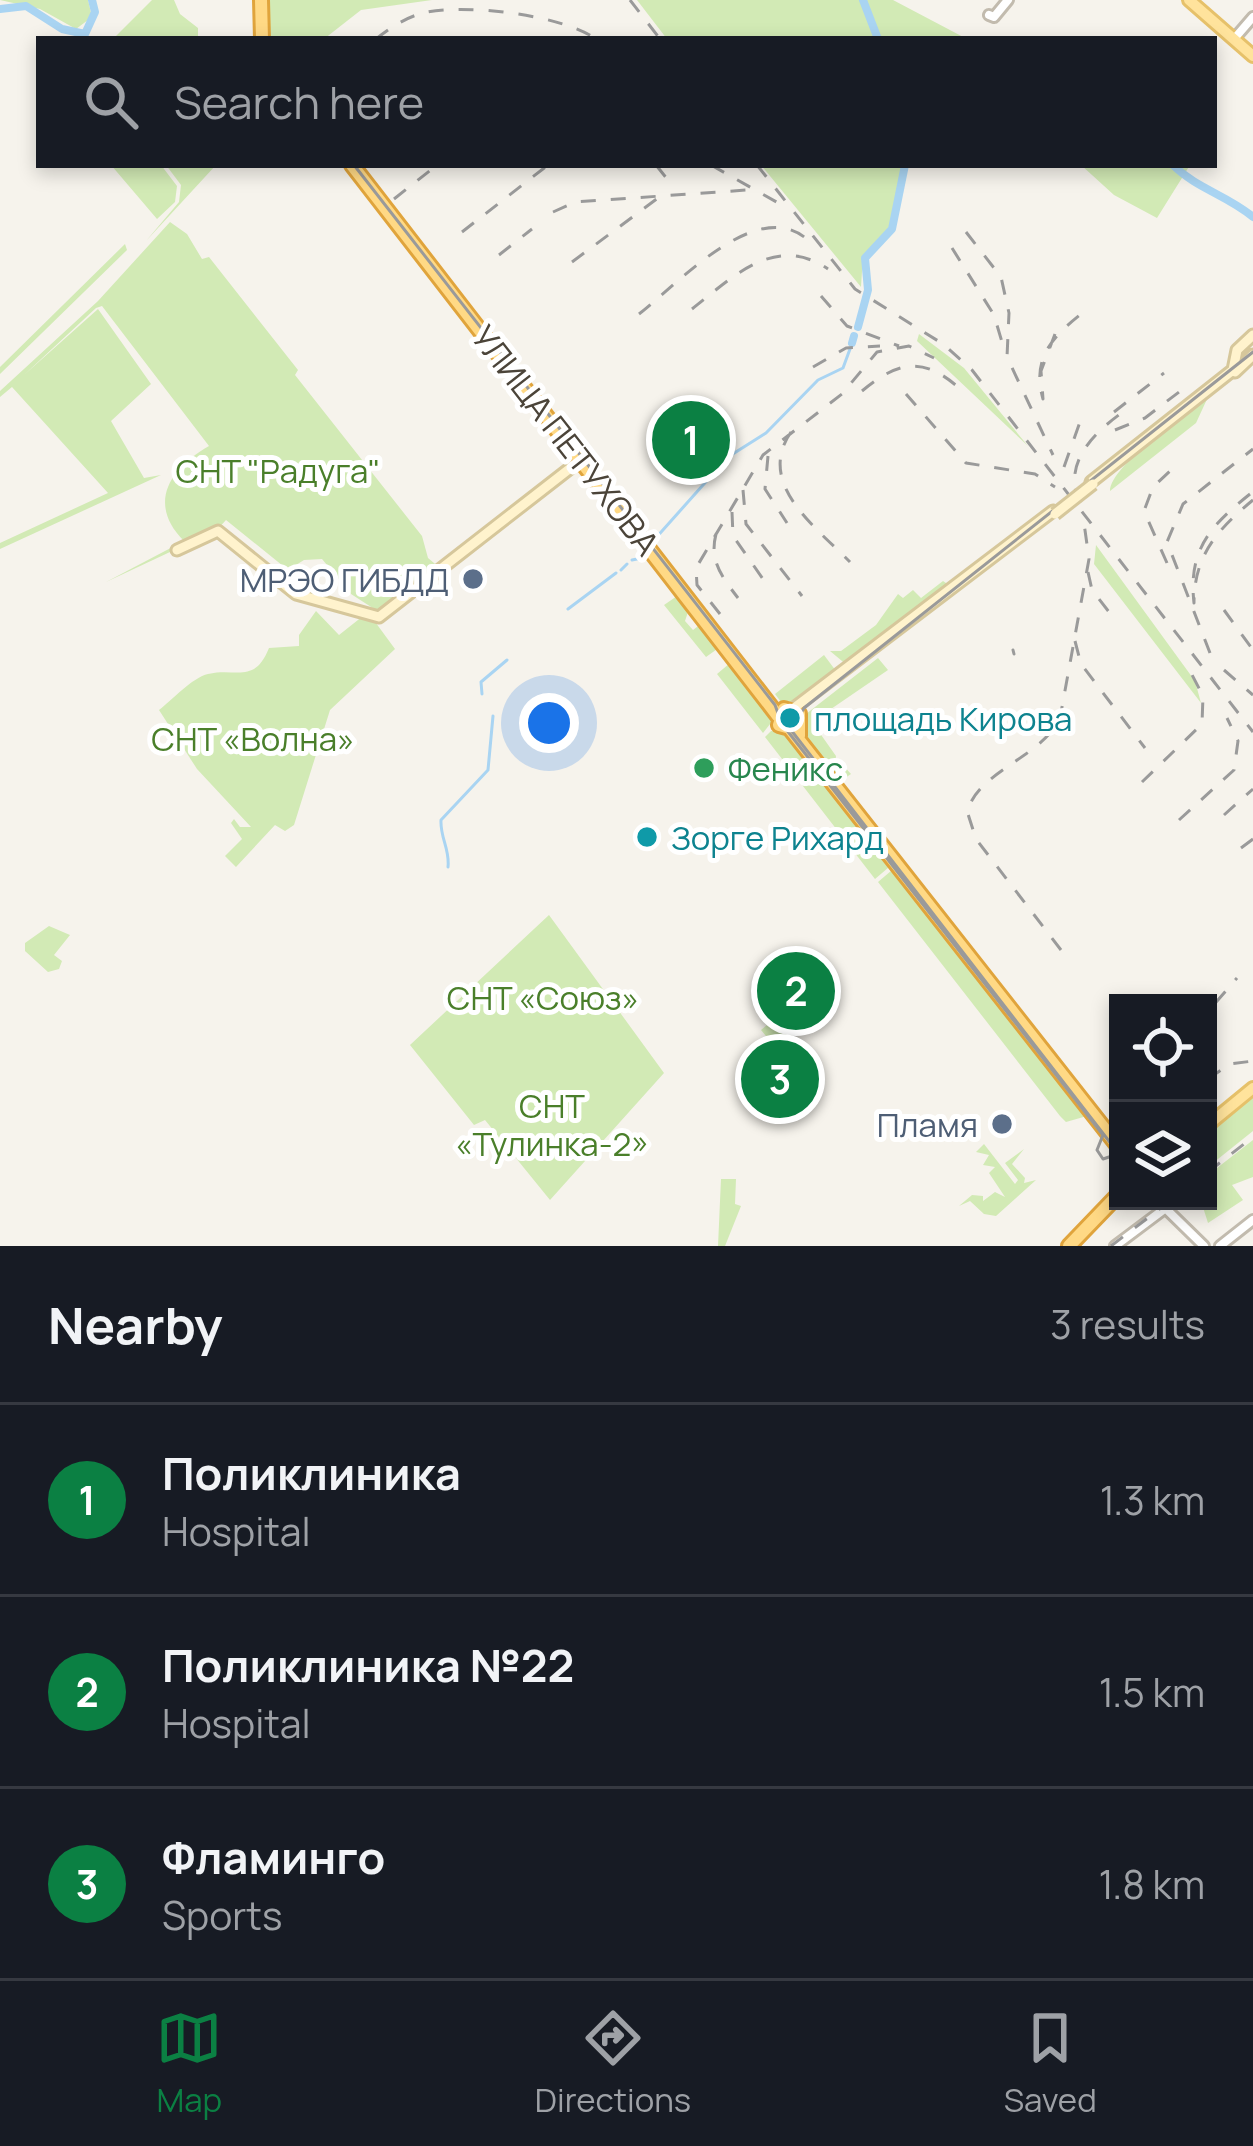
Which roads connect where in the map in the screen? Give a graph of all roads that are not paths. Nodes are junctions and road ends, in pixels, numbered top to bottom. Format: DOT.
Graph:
graph roads {
  1 [pos="261,0"];
  2 [pos="1008,0"];
  3 [pos="1189,0"];
  4 [pos="989,15"];
  5 [pos="1253,17"];
  6 [pos="262,36"];
  7 [pos="1234,39"];
  8 [pos="1253,56"];
  9 [pos="356,168"];
  10 [pos="392,213"];
  11 [pos="1248,348"];
  12 [pos="582,459"];
  13 [pos="177,550"];
  14 [pos="792,720"];
  15 [pos="1253,1088"];
  16 [pos="1217,1118"];
  17 [pos="1109,1134"];
  18 [pos="1109,1206"];
  19 [pos="1156,1210"];
  20 [pos="1164,1210"];
  21 [pos="1253,1220"];
  22 [pos="1201,1244"];
  23 [pos="1071,1246"];
  24 [pos="1115,1246"];
  25 [pos="1220,1246"];
  1 -- 6 [label="highway"];
  2 -- 4 [label="street"];
  3 -- 7 [label="main road"];
  5 -- 7 [label="street"];
  7 -- 8 [label="main road"];
  9 -- 10 [label="highway, УЛИЦА ПЕТУХОВА"];
  10 -- 12 [label="highway, УЛИЦА ПЕТУХОВА"];
  10 -- 14 [label="highway, УЛИЦА ПЕТУХОВА"];
  11 -- 14 [label="main road, bridge"];
  12 -- 13 [label="main road"];
  12 -- 14 [label="highway, УЛИЦА ПЕТУХОВА"];
  14 -- 17 [label="highway, УЛИЦА ПЕТУХОВА"];
  15 -- 16 [label="main road"];
  18 -- 23 [label="highway"];
  19 -- 24 [label="street"];
  20 -- 22 [label="street"];
  21 -- 25 [label="street"];
}
